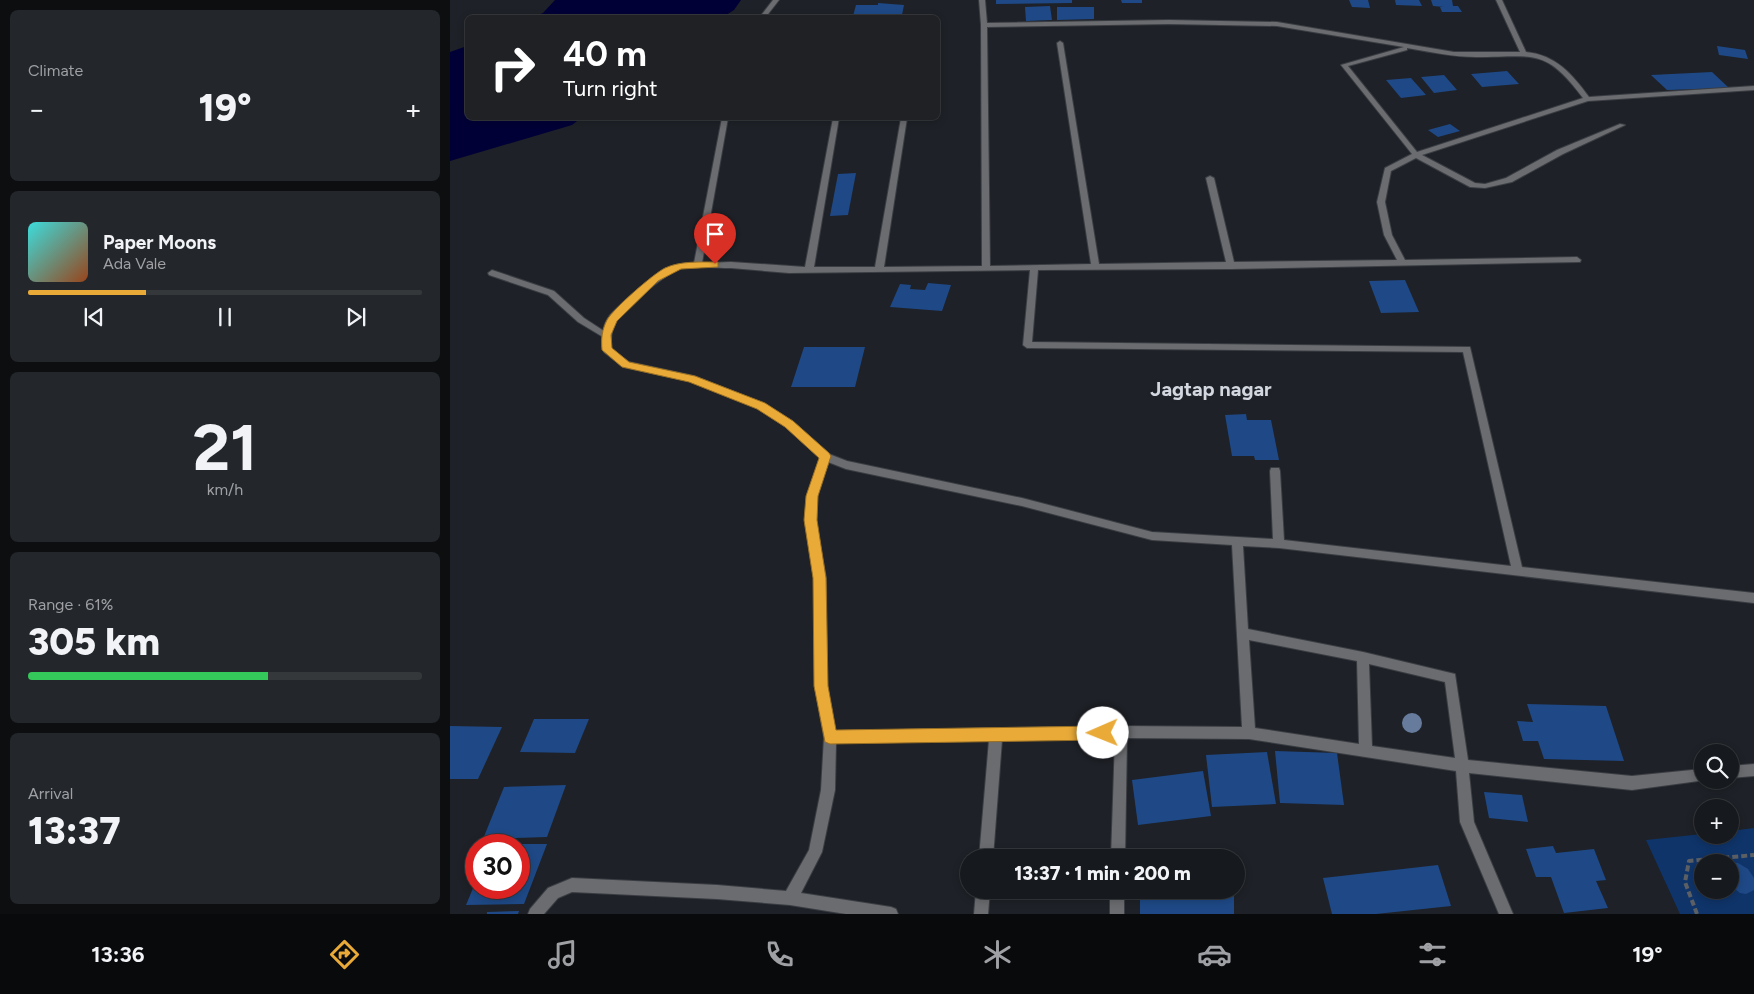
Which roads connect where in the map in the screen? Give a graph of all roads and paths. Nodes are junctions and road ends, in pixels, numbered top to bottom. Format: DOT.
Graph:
graph roads {
  1 [pos="776,0"];
  2 [pos="982,0"];
  3 [pos="1499,0"];
  4 [pos="764,15"];
  5 [pos="984,25"];
  6 [pos="1060,43"];
  7 [pos="1409,48"];
  8 [pos="1523,52"];
  9 [pos="1754,88"];
  10 [pos="1587,99"];
  11 [pos="725,120"];
  12 [pos="836,120"];
  13 [pos="904,120"];
  14 [pos="1622,126"];
  15 [pos="1416,155"];
  16 [pos="1210,178"];
  17 [pos="1577,260"];
  18 [pos="1403,262"];
  19 [pos="698,264"];
  20 [pos="1232,266"];
  21 [pos="1095,267"];
  22 [pos="986,268"];
  23 [pos="1034,268"];
  24 [pos="809,270"];
  25 [pos="879,270"];
  26 [pos="492,273"];
  27 [pos="606,335"];
  28 [pos="825,456"];
  29 [pos="1275,471"];
  30 [pos="1237,541"];
  31 [pos="1280,544"];
  32 [pos="1518,572"];
  33 [pos="1754,598"];
  34 [pos="1242,633"];
  35 [pos="1363,656"];
  36 [pos="1120,732"];
  37 [pos="1249,733"];
  38 [pos="996,735"];
  39 [pos="830,737"];
  40 [pos="1366,751"];
  41 [pos="1462,766"];
  42 [pos="1754,770"];
  43 [pos="1739,771"];
  44 [pos="1694,776"];
  45 [pos="987,849"];
  46 [pos="1118,849"];
  47 [pos="1754,855"];
  48 [pos="790,898"];
  49 [pos="982,899"];
  50 [pos="1117,899"];
  51 [pos="535,914"];
  52 [pos="890,914"];
  53 [pos="981,914"];
  54 [pos="1117,914"];
  55 [pos="1506,914"];
  56 [pos="1697,914"];
  1 -- 4 [label="street"];
  2 -- 5 [label="street"];
  3 -- 8 [label="street"];
  5 -- 7 [label="street"];
  5 -- 22 [label="street"];
  6 -- 21 [label="street"];
  7 -- 8 [label="street"];
  7 -- 15 [label="street"];
  8 -- 10 [label="street"];
  9 -- 10 [label="street"];
  10 -- 15 [label="street"];
  11 -- 19 [label="street"];
  12 -- 24 [label="street"];
  13 -- 25 [label="street"];
  14 -- 15 [label="street"];
  15 -- 18 [label="street"];
  16 -- 20 [label="street"];
  17 -- 18 [label="street"];
  18 -- 20 [label="street"];
  19 -- 24 [label="street"];
  19 -- 27 [label="street"];
  20 -- 21 [label="street"];
  21 -- 23 [label="street"];
  22 -- 23 [label="street"];
  22 -- 25 [label="street"];
  23 -- 32 [label="street"];
  24 -- 25 [label="street"];
  26 -- 27 [label="street"];
  27 -- 28 [label="street"];
  28 -- 30 [label="street"];
  28 -- 39 [label="street"];
  29 -- 31 [label="street"];
  30 -- 31 [label="street"];
  30 -- 34 [label="street"];
  31 -- 32 [label="street"];
  32 -- 33 [label="street"];
  34 -- 35 [label="street"];
  34 -- 37 [label="street"];
  35 -- 40 [label="street"];
  35 -- 41 [label="street"];
  36 -- 37 [label="street"];
  36 -- 38 [label="street"];
  36 -- 46 [label="street"];
  37 -- 40 [label="street"];
  38 -- 39 [label="street"];
  38 -- 45 [label="street"];
  39 -- 48 [label="street"];
  40 -- 41 [label="street"];
  41 -- 44 [label="street"];
  41 -- 55 [label="street"];
  42 -- 43 [label="street"];
  47 -- 56 [label="path"];
  48 -- 51 [label="street"];
  48 -- 52 [label="street"];
  49 -- 53 [label="street"];
  50 -- 54 [label="street"];
}
